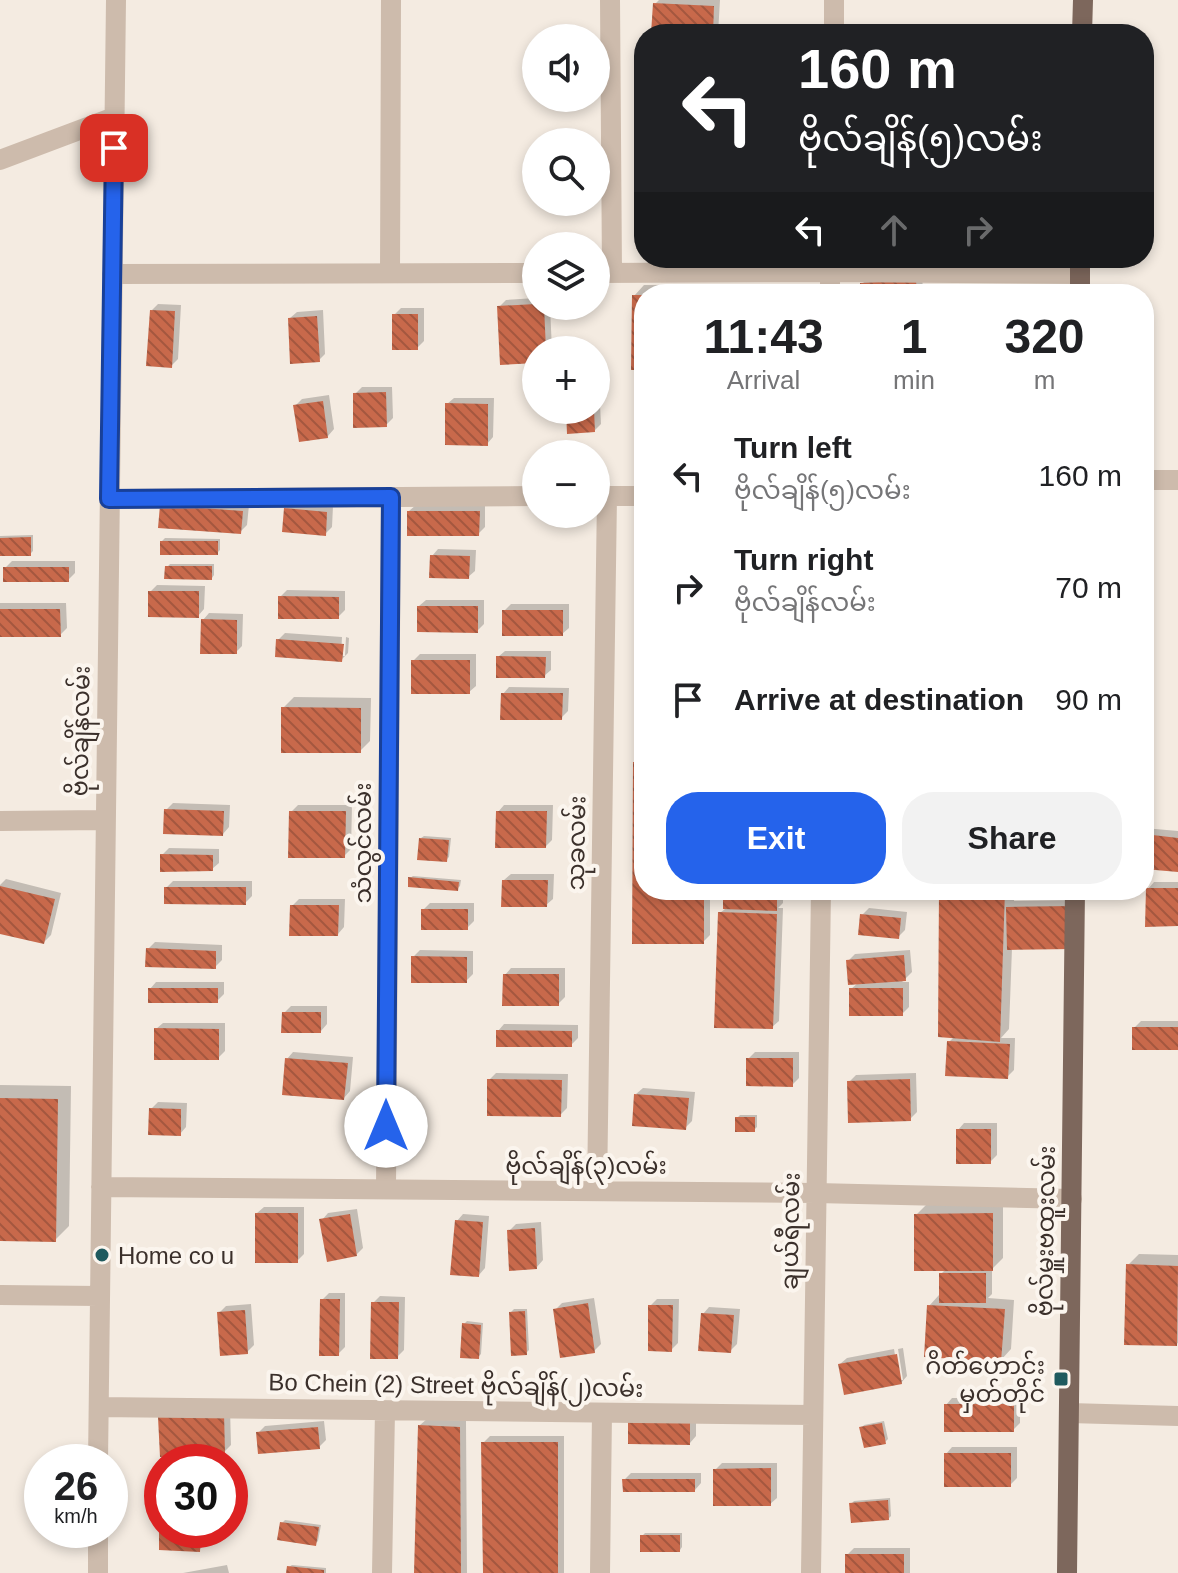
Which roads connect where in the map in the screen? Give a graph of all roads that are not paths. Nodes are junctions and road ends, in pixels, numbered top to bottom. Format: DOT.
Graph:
graph roads {
  1 [pos="116,0"];
  2 [pos="391,0"];
  3 [pos="610,0"];
  4 [pos="834,0"];
  5 [pos="1083,0"];
  6 [pos="834,24"];
  7 [pos="1082,24"];
  8 [pos="114,117"];
  9 [pos="0,160"];
  10 [pos="605,232"];
  11 [pos="745,268"];
  12 [pos="905,268"];
  13 [pos="390,273"];
  14 [pos="522,273"];
  15 [pos="610,273"];
  16 [pos="112,274"];
  17 [pos="1080,275"];
  18 [pos="1154,480"];
  19 [pos="1178,480"];
  20 [pos="522,496"];
  21 [pos="610,496"];
  22 [pos="634,496"];
  23 [pos="391,497"];
  24 [pos="109,499"];
  25 [pos="602,528"];
  26 [pos="105,820"];
  27 [pos="0,821"];
  28 [pos="821,900"];
  29 [pos="1075,900"];
  30 [pos="101,1187"];
  31 [pos="386,1189"];
  32 [pos="597,1191"];
  33 [pos="816,1193"];
  34 [pos="1072,1199"];
  35 [pos="0,1295"];
  36 [pos="99,1296"];
  37 [pos="99,1407"];
  38 [pos="385,1411"];
  39 [pos="602,1413"];
  40 [pos="1069,1413"];
  41 [pos="813,1415"];
  42 [pos="1178,1416"];
  43 [pos="98,1444"];
  44 [pos="98,1548"];
  45 [pos="98,1573"];
  46 [pos="382,1573"];
  47 [pos="600,1573"];
  48 [pos="811,1573"];
  49 [pos="1067,1573"];
  1 -- 8 [label="street, ဗိုလ်ချိန်လမ်း"];
  2 -- 13 [label="street"];
  3 -- 10 [label="street"];
  4 -- 6 [label="street"];
  5 -- 7 [label="main road"];
  8 -- 9 [label="street"];
  8 -- 16 [label="street, ဗိုလ်ချိန်လမ်း"];
  11 -- 15 [label="street"];
  12 -- 17 [label="street"];
  13 -- 14 [label="street"];
  13 -- 16 [label="street"];
  16 -- 24 [label="street, ဗိုလ်ချိန်လမ်း"];
  18 -- 19 [label="street"];
  20 -- 23 [label="street"];
  21 -- 22 [label="street"];
  23 -- 24 [label="street"];
  23 -- 31 [label="street, သံလွင်လမ်း"];
  24 -- 26 [label="street, ဗိုလ်ချိန်လမ်း"];
  25 -- 32 [label="street, သုခလမ်း"];
  26 -- 27 [label="street"];
  26 -- 30 [label="street, ဗိုလ်ချိန်လမ်း"];
  28 -- 33 [label="street, ချယ်ရီလမ်း"];
  29 -- 34 [label="main road, ဗိုလ်မှူးဗထူးလမ်း"];
  30 -- 31 [label="street, ဗိုလ်ချိန်(၃)လမ်း"];
  30 -- 36 [label="street, ဗိုလ်ချိန်လမ်း"];
  31 -- 32 [label="street, ဗိုလ်ချိန်(၃)လမ်း"];
  32 -- 33 [label="street, ဗိုလ်ချိန်(၃)လမ်း"];
  33 -- 34 [label="street, ဗိုလ်ချိန်(၃)လမ်း"];
  33 -- 41 [label="street, ချယ်ရီလမ်း"];
  34 -- 40 [label="main road, ဗိုလ်မှူးဗထူးလမ်း"];
  35 -- 36 [label="street"];
  36 -- 37 [label="street, ဗိုလ်ချိန်လမ်း"];
  37 -- 38 [label="street, Bo Chein (2) Street ဗိုလ်ချိန်(၂)လမ်း"];
  37 -- 43 [label="street, ဗိုလ်ချိန်လမ်း"];
  38 -- 39 [label="street, Bo Chein (2) Street ဗိုလ်ချိန်(၂)လမ်း"];
  38 -- 46 [label="street"];
  39 -- 41 [label="street, Bo Chein (2) Street ဗိုလ်ချိန်(၂)လမ်း"];
  39 -- 47 [label="street"];
  40 -- 42 [label="street"];
  40 -- 49 [label="main road, ဗိုလ်မှူးဗထူးလမ်း"];
  41 -- 48 [label="street, ချယ်ရီလမ်း"];
  44 -- 45 [label="street"];
}
